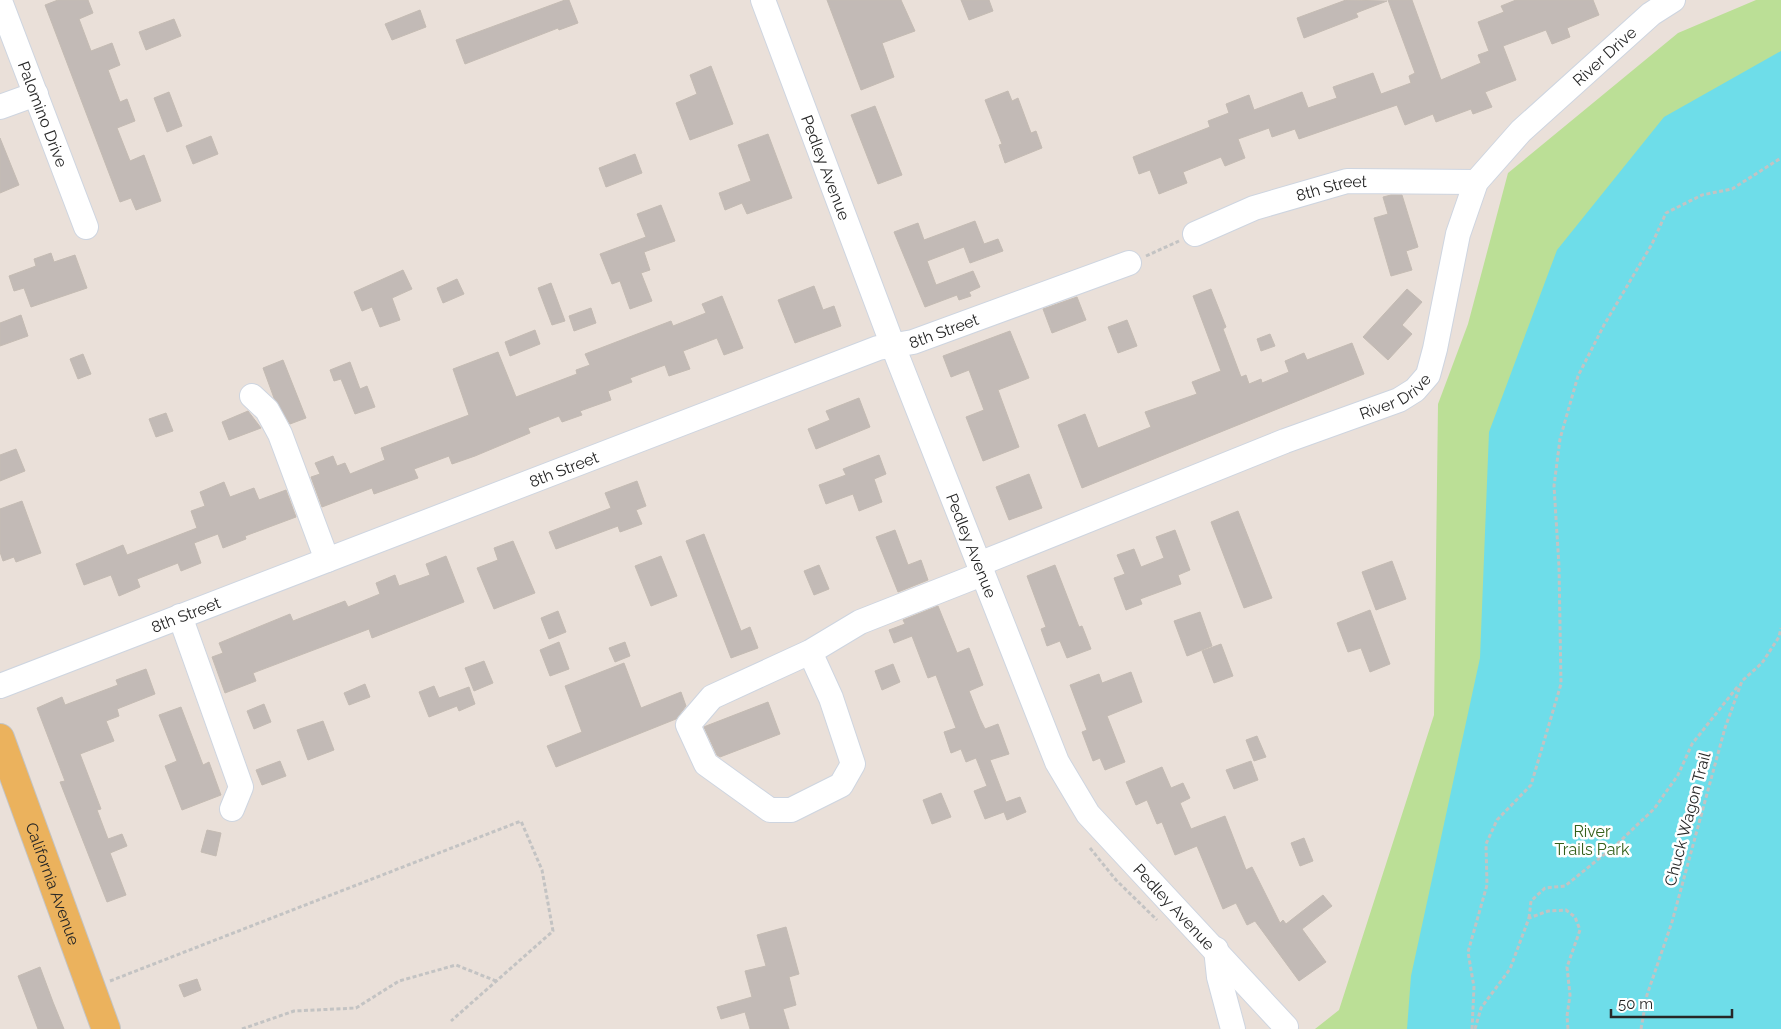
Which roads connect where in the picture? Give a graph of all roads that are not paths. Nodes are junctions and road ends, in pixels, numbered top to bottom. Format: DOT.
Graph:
graph roads {
  1 [pos="763,0"];
  2 [pos="1673,0"];
  3 [pos="0,1"];
  4 [pos="36,94"];
  5 [pos="0,107"];
  6 [pos="1476,182"];
  7 [pos="86,227"];
  8 [pos="1195,234"];
  9 [pos="1130,263"];
  10 [pos="893,346"];
  11 [pos="252,396"];
  12 [pos="327,560"];
  13 [pos="980,569"];
  14 [pos="180,616"];
  15 [pos="810,652"];
  16 [pos="0,686"];
  17 [pos="0,738"];
  18 [pos="232,809"];
  19 [pos="1216,949"];
  20 [pos="1286,1026"];
  21 [pos="106,1029"];
  22 [pos="1233,1029"];
  1 -- 10 [label="street, Pedley Avenue"];
  2 -- 6 [label="street, River Drive"];
  3 -- 4 [label="street, Palomino Drive"];
  4 -- 5 [label="street"];
  4 -- 7 [label="street, Palomino Drive"];
  6 -- 8 [label="street, 8th Street"];
  6 -- 13 [label="street, River Drive"];
  9 -- 10 [label="street, 8th Street"];
  10 -- 12 [label="street, 8th Street"];
  10 -- 13 [label="street, Pedley Avenue"];
  11 -- 12 [label="street"];
  12 -- 14 [label="street, 8th Street"];
  13 -- 15 [label="street, River Drive"];
  13 -- 19 [label="street, Pedley Avenue"];
  14 -- 16 [label="street, 8th Street"];
  14 -- 18 [label="street"];
  15 -- 15 [label="street"];
  17 -- 21 [label="main road, California Avenue"];
  19 -- 20 [label="street, Pedley Avenue"];
  19 -- 22 [label="street"];
}
